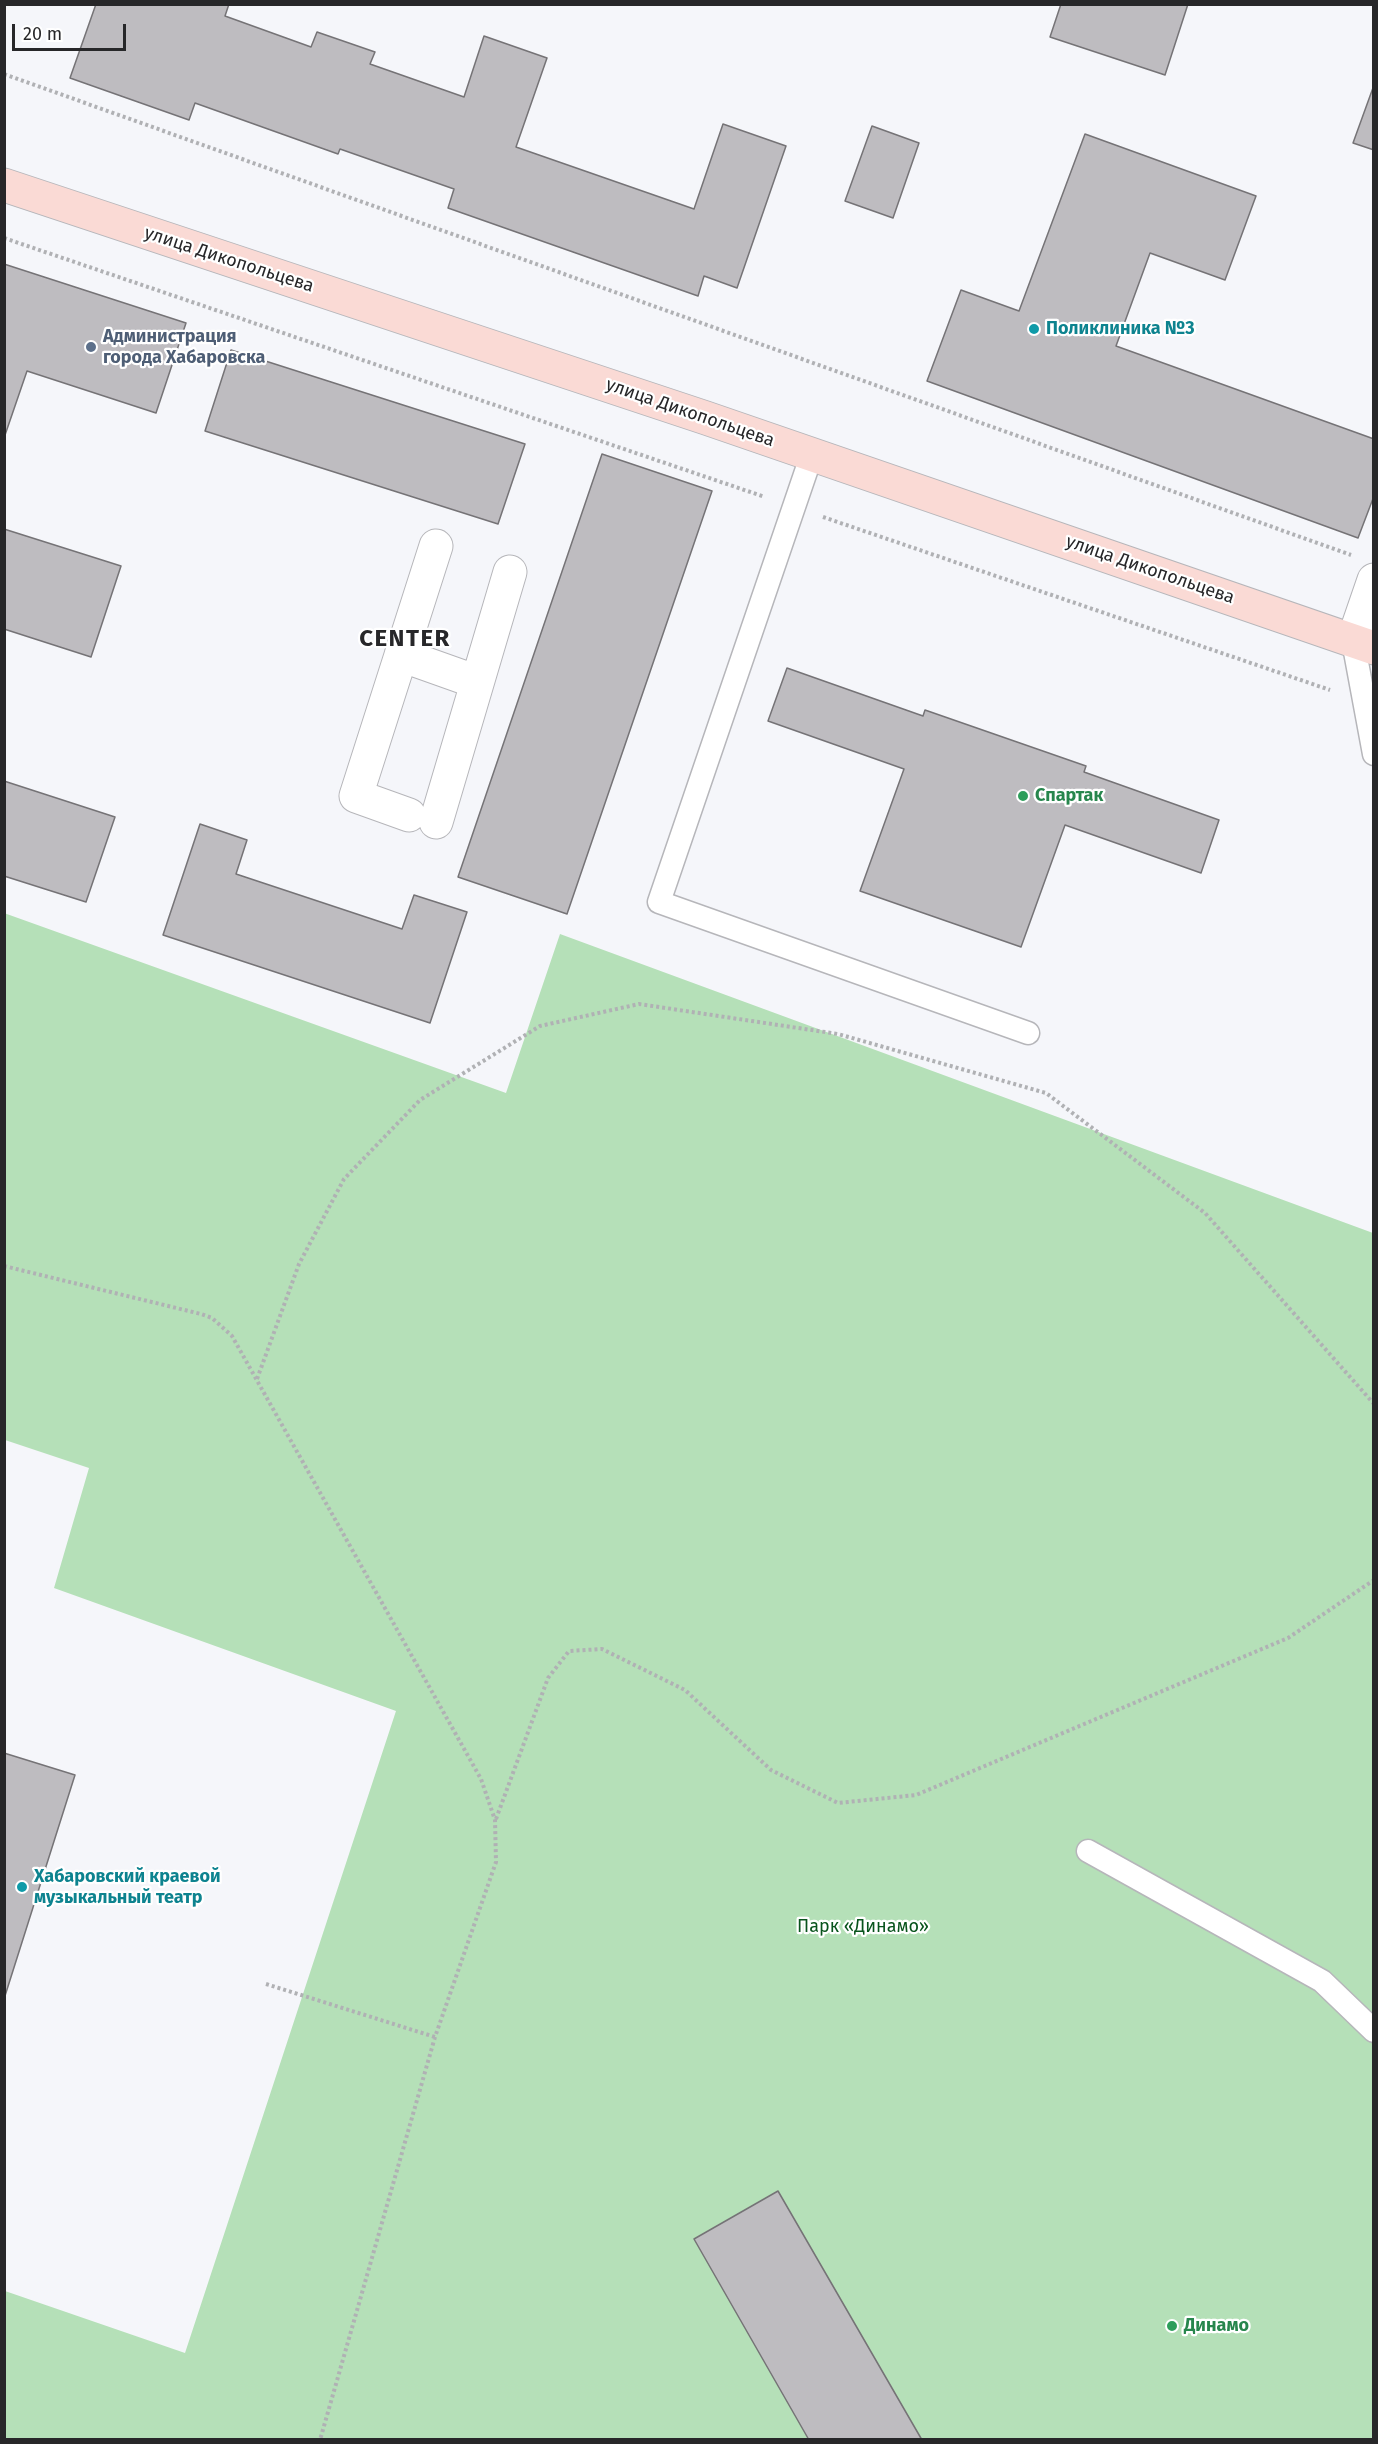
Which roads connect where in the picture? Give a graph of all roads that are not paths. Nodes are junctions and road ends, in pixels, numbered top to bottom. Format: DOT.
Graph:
graph roads {
  1 [pos="4,185"];
  2 [pos="812,454"];
  3 [pos="436,546"];
  4 [pos="1366,570"];
  5 [pos="510,572"];
  6 [pos="1363,644"];
  7 [pos="401,655"];
  8 [pos="477,682"];
  9 [pos="1374,754"];
  10 [pos="1028,1033"];
  11 [pos="1088,1851"];
  12 [pos="1374,2031"];
  1 -- 2 [label="main road, улица Дикопольцева"];
  2 -- 6 [label="main road, улица Дикопольцева"];
  2 -- 10 [label="lane"];
  3 -- 7 [label="street"];
  4 -- 6 [label="street"];
  5 -- 8 [label="street"];
  6 -- 9 [label="lane"];
  7 -- 8 [label="street"];
  7 -- 8 [label="street"];
  11 -- 12 [label="lane"];
}
